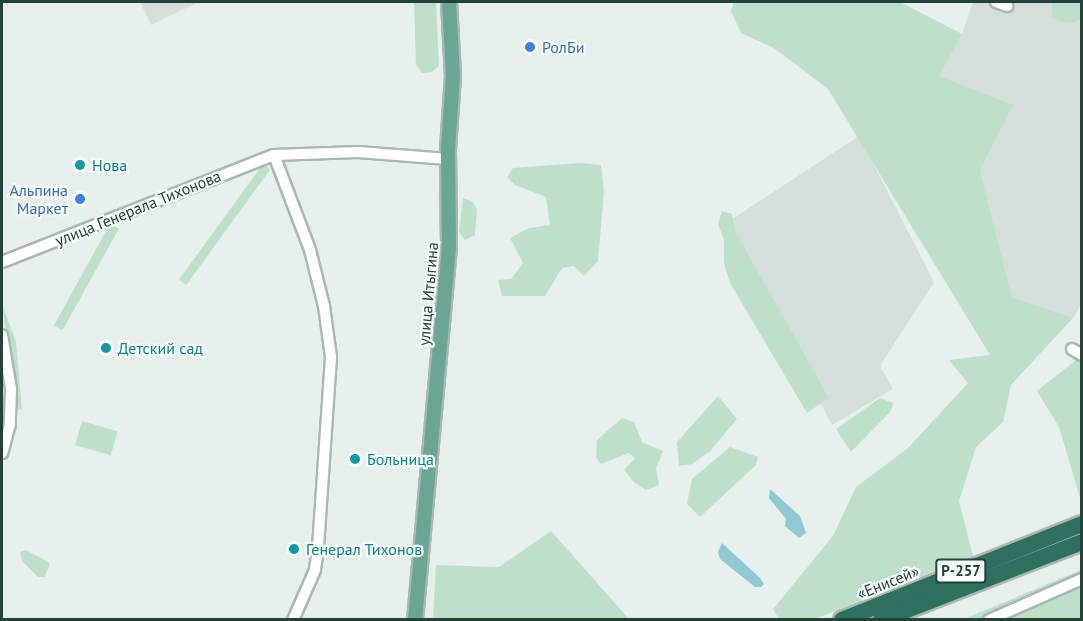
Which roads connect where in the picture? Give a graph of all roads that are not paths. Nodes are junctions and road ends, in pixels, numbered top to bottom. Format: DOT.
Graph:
graph roads {
  1 [pos="449,2"];
  2 [pos="996,2"];
  3 [pos="1007,6"];
  4 [pos="274,155"];
  5 [pos="448,159"];
  6 [pos="2,262"];
  7 [pos="2,335"];
  8 [pos="2,453"];
  9 [pos="1082,524"];
  10 [pos="1082,542"];
  11 [pos="1082,579"];
  12 [pos="415,588"];
  13 [pos="293,620"];
  14 [pos="409,620"];
  15 [pos="414,620"];
  16 [pos="842,620"];
  17 [pos="881,620"];
  18 [pos="989,620"];
  1 -- 5 [label="main road, улица Итыгина"];
  2 -- 3 [label="street"];
  4 -- 5 [label="street, улица Генерала Тихонова"];
  4 -- 6 [label="street, улица Генерала Тихонова"];
  4 -- 13 [label="street"];
  5 -- 12 [label="main road, улица Итыгина"];
  7 -- 8 [label="street"];
  9 -- 16 [label="highway, «Енисей» / Р-257"];
  10 -- 17 [label="highway, «Енисей» / Р-257"];
  11 -- 18 [label="street"];
  12 -- 14 [label="main road, улица Итыгина"];
  12 -- 15 [label="main road, улица Итыгина"];
}
